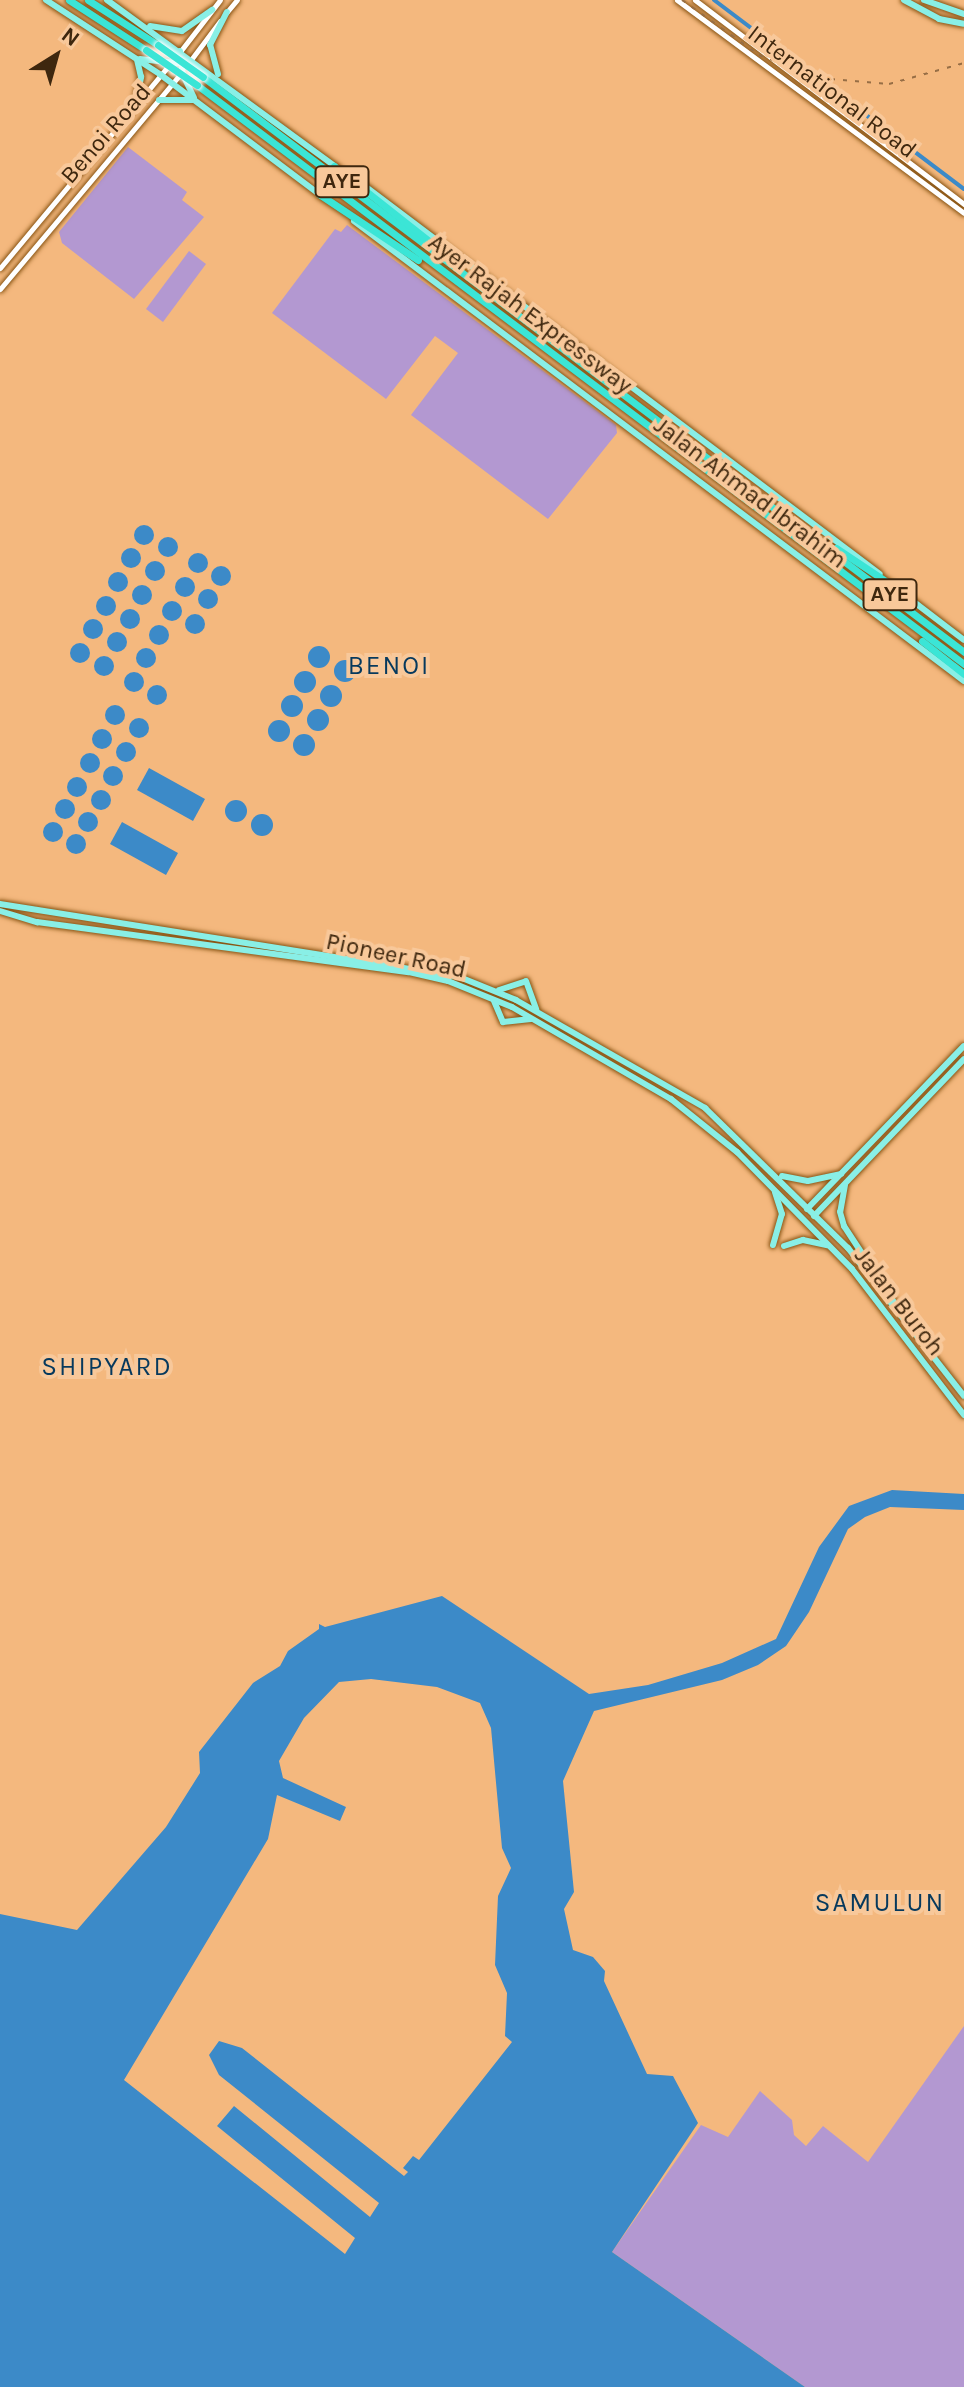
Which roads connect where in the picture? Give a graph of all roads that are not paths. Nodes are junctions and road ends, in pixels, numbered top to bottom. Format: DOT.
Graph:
graph roads {
  1 [pos="46,0"];
  2 [pos="69,0"];
  3 [pos="88,0"];
  4 [pos="107,0"];
  5 [pos="220,0"];
  6 [pos="237,0"];
  7 [pos="677,0"];
  8 [pos="695,0"];
  9 [pos="904,0"];
  10 [pos="924,0"];
  11 [pos="212,10"];
  12 [pos="227,12"];
  13 [pos="964,14"];
  14 [pos="143,23"];
  15 [pos="964,24"];
  16 [pos="137,58"];
  17 [pos="180,63"];
  18 [pos="212,72"];
  19 [pos="161,75"];
  20 [pos="221,78"];
  21 [pos="173,84"];
  22 [pos="159,100"];
  23 [pos="196,101"];
  24 [pos="135,106"];
  25 [pos="334,166"];
  26 [pos="319,194"];
  27 [pos="964,204"];
  28 [pos="964,213"];
  29 [pos="431,265"];
  30 [pos="0,268"];
  31 [pos="482,287"];
  32 [pos="0,289"];
  33 [pos="817,538"];
  34 [pos="899,590"];
  35 [pos="894,616"];
  36 [pos="964,640"];
  37 [pos="964,652"];
  38 [pos="964,664"];
  39 [pos="964,674"];
  40 [pos="964,681"];
  41 [pos="0,904"];
  42 [pos="0,911"];
  43 [pos="494,990"];
  44 [pos="486,996"];
  45 [pos="538,1012"];
  46 [pos="535,1020"];
  47 [pos="964,1046"];
  48 [pos="964,1059"];
  49 [pos="841,1174"];
  50 [pos="778,1175"];
  51 [pos="770,1184"];
  52 [pos="845,1185"];
  53 [pos="809,1207"];
  54 [pos="816,1213"];
  55 [pos="802,1215"];
  56 [pos="808,1221"];
  57 [pos="773,1245"];
  58 [pos="784,1246"];
  59 [pos="831,1246"];
  60 [pos="908,1325"];
  61 [pos="964,1396"];
  62 [pos="964,1415"];
  1 -- 16 [label="main road, Jalan Ahmad Ibrahim"];
  2 -- 29 [label="highway, Ayer Rajah Expressway / AYE, bridge"];
  3 -- 31 [label="highway, Ayer Rajah Expressway / AYE, bridge"];
  4 -- 14 [label="main road, Jalan Ahmad Ibrahim"];
  5 -- 11 [label="main road, Benoi Road"];
  6 -- 12 [label="main road, Benoi Road"];
  7 -- 28 [label="main road, International Road"];
  8 -- 27 [label="main road, International Road"];
  9 -- 15 [label="main road"];
  10 -- 13 [label="main road"];
  11 -- 14 [label="main road"];
  11 -- 17 [label="main road, Benoi Road"];
  12 -- 17 [label="main road, Benoi Road"];
  12 -- 20 [label="main road"];
  14 -- 17 [label="main road, Jalan Ahmad Ibrahim"];
  16 -- 17 [label="main road"];
  16 -- 19 [label="main road, Jalan Ahmad Ibrahim"];
  16 -- 24 [label="main road"];
  17 -- 18 [label="main road, Jalan Ahmad Ibrahim"];
  17 -- 18 [label="main road"];
  17 -- 19 [label="main road, Benoi Road"];
  17 -- 21 [label="main road, Benoi Road"];
  17 -- 23 [label="main road"];
  18 -- 20 [label="main road, Jalan Ahmad Ibrahim"];
  19 -- 21 [label="main road, Jalan Ahmad Ibrahim"];
  19 -- 24 [label="main road, Benoi Road"];
  20 -- 25 [label="main road, Jalan Ahmad Ibrahim"];
  21 -- 22 [label="main road, Benoi Road"];
  21 -- 23 [label="main road, Jalan Ahmad Ibrahim"];
  22 -- 23 [label="main road"];
  22 -- 32 [label="main road, Benoi Road"];
  23 -- 26 [label="main road, Jalan Ahmad Ibrahim"];
  24 -- 30 [label="main road, Benoi Road"];
  25 -- 31 [label="highway"];
  25 -- 34 [label="main road, Jalan Ahmad Ibrahim"];
  26 -- 29 [label="highway"];
  26 -- 40 [label="main road, Jalan Ahmad Ibrahim"];
  29 -- 35 [label="highway, Ayer Rajah Expressway / AYE"];
  31 -- 33 [label="highway, Ayer Rajah Expressway / AYE"];
  33 -- 34 [label="highway"];
  33 -- 37 [label="highway, Ayer Rajah Expressway / AYE"];
  34 -- 36 [label="main road, Jalan Ahmad Ibrahim"];
  35 -- 38 [label="highway, Ayer Rajah Expressway / AYE"];
  35 -- 39 [label="highway"];
  41 -- 43 [label="main road, Pioneer Road"];
  42 -- 44 [label="main road, Pioneer Road"];
  43 -- 45 [label="main road, Pioneer Road"];
  43 -- 45 [label="main road"];
  44 -- 46 [label="main road, Pioneer Road"];
  44 -- 46 [label="main road"];
  45 -- 50 [label="main road, Pioneer Road"];
  46 -- 51 [label="main road, Pioneer Road"];
  47 -- 49 [label="main road"];
  48 -- 52 [label="main road"];
  49 -- 50 [label="main road"];
  49 -- 53 [label="main road"];
  50 -- 53 [label="main road, Pioneer Road"];
  51 -- 55 [label="main road, Pioneer Road"];
  51 -- 57 [label="main road"];
  52 -- 54 [label="main road"];
  52 -- 60 [label="main road"];
  53 -- 54 [label="main road, Jalan Buroh"];
  53 -- 55 [label="main road"];
  54 -- 56 [label="main road"];
  54 -- 60 [label="main road, Jalan Buroh"];
  55 -- 56 [label="main road, Jalan Buroh"];
  56 -- 59 [label="main road, Jalan Buroh"];
  58 -- 59 [label="main road"];
  59 -- 62 [label="main road, Jalan Buroh"];
  60 -- 61 [label="main road, Jalan Buroh"];
}
